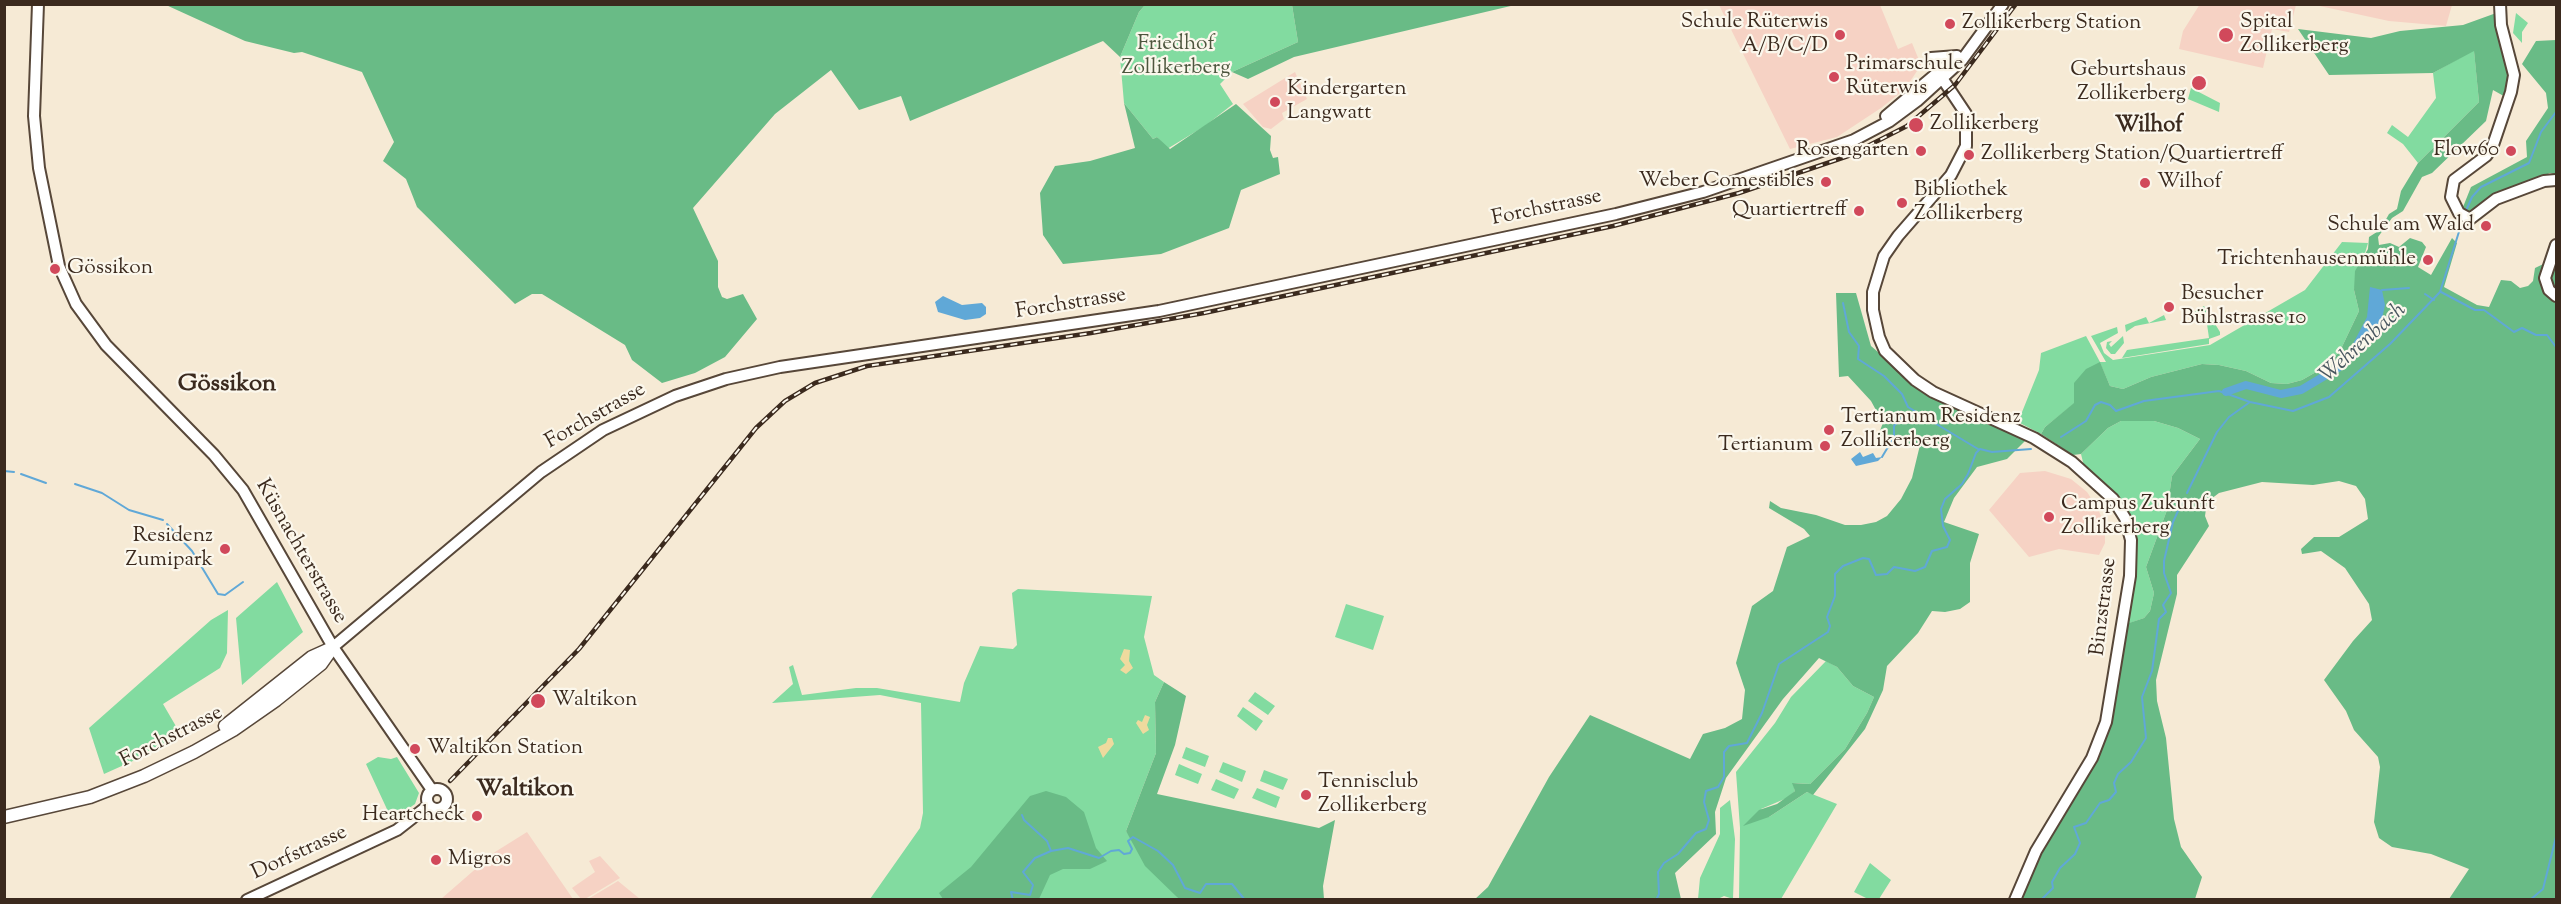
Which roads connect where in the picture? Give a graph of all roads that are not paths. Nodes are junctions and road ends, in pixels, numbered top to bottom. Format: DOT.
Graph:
graph roads {
  1 [pos="38,4"];
  2 [pos="2003,4"];
  3 [pos="2500,4"];
  4 [pos="1981,32"];
  5 [pos="1957,56"];
  6 [pos="1931,58"];
  7 [pos="1941,75"];
  8 [pos="2556,180"];
  9 [pos="2556,245"];
  10 [pos="2556,296"];
  11 [pos="333,647"];
  12 [pos="432,790"];
  13 [pos="429,805"];
  14 [pos="4,811"];
  15 [pos="4,817"];
  16 [pos="247,900"];
  17 [pos="2014,900"];
  1 -- 11 [label="main road, Küsnachterstrasse"];
  2 -- 4 [label="main road, Forchstrasse"];
  3 -- 8 [label="main road"];
  4 -- 5 [label="main road, Forchstrasse"];
  4 -- 7 [label="main road, Forchstrasse"];
  5 -- 6 [label="main road"];
  5 -- 7 [label="main road, Forchstrasse"];
  7 -- 11 [label="main road, Forchstrasse"];
  7 -- 17 [label="main road, Binzstrasse"];
  9 -- 10 [label="main road"];
  11 -- 12 [label="main road, Dorfstrasse"];
  11 -- 14 [label="highway, Forchstrasse"];
  11 -- 15 [label="highway, Forchstrasse"];
  12 -- 13 [label="main road"];
  12 -- 13 [label="main road, Dorfstrasse"];
  13 -- 16 [label="main road, Dorfstrasse"];
}
